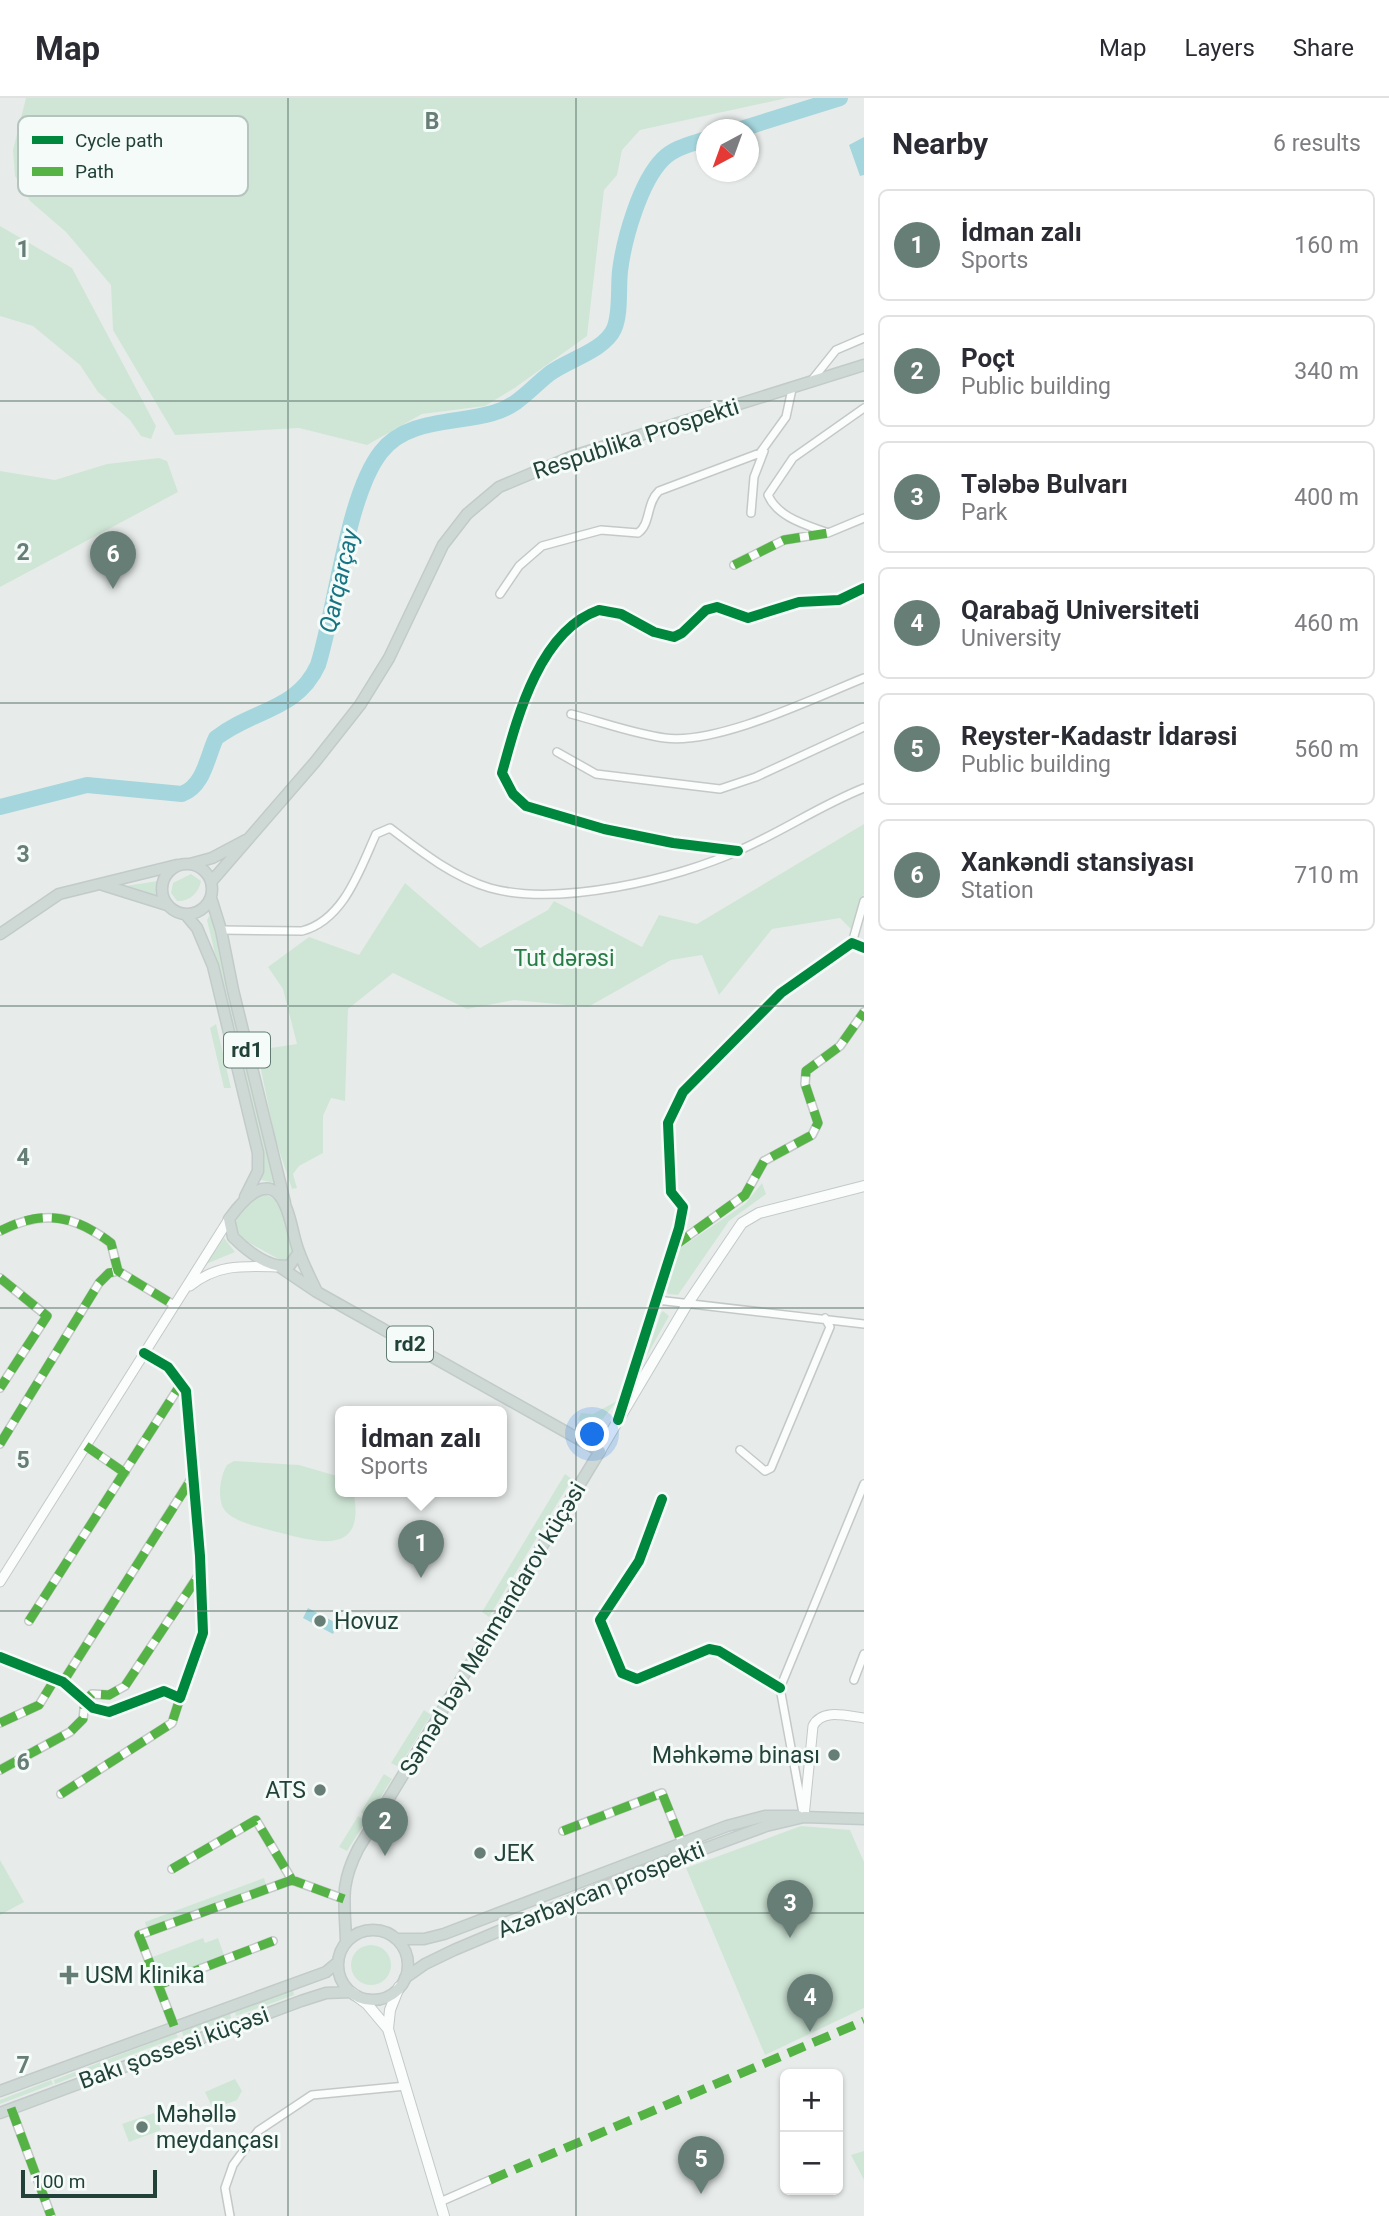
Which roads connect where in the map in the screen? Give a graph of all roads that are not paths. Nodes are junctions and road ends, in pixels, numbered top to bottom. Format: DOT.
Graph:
graph roads {
  1 [pos="864,338"];
  2 [pos="864,365"];
  3 [pos="809,384"];
  4 [pos="792,389"];
  5 [pos="864,408"];
  6 [pos="766,447"];
  7 [pos="751,513"];
  8 [pos="864,518"];
  9 [pos="828,533"];
  10 [pos="734,565"];
  11 [pos="864,588"];
  12 [pos="500,594"];
  13 [pos="864,678"];
  14 [pos="571,714"];
  15 [pos="864,727"];
  16 [pos="557,752"];
  17 [pos="864,788"];
  18 [pos="254,835"];
  19 [pos="738,851"];
  20 [pos="190,864"];
  21 [pos="177,866"];
  22 [pos="211,883"];
  23 [pos="100,884"];
  24 [pos="211,898"];
  25 [pos="864,901"];
  26 [pos="167,905"];
  27 [pos="186,915"];
  28 [pos="221,930"];
  29 [pos="0,934"];
  30 [pos="852,943"];
  31 [pos="864,948"];
  32 [pos="864,1012"];
  33 [pos="864,1186"];
  34 [pos="244,1197"];
  35 [pos="285,1203"];
  36 [pos="229,1219"];
  37 [pos="0,1231"];
  38 [pos="674,1246"];
  39 [pos="299,1252"];
  40 [pos="280,1267"];
  41 [pos="118,1271"];
  42 [pos="0,1278"];
  43 [pos="183,1291"];
  44 [pos="317,1292"];
  45 [pos="657,1300"];
  46 [pos="174,1305"];
  47 [pos="686,1306"];
  48 [pos="825,1318"];
  49 [pos="864,1324"];
  50 [pos="144,1353"];
  51 [pos="181,1384"];
  52 [pos="0,1388"];
  53 [pos="620,1417"];
  54 [pos="0,1444"];
  55 [pos="86,1446"];
  56 [pos="598,1450"];
  57 [pos="740,1450"];
  58 [pos="125,1473"];
  59 [pos="192,1476"];
  60 [pos="864,1484"];
  61 [pos="662,1499"];
  62 [pos="201,1573"];
  63 [pos="0,1583"];
  64 [pos="29,1621"];
  65 [pos="864,1654"];
  66 [pos="0,1657"];
  67 [pos="854,1680"];
  68 [pos="59,1681"];
  69 [pos="780,1688"];
  70 [pos="180,1698"];
  71 [pos="85,1701"];
  72 [pos="864,1718"];
  73 [pos="0,1724"];
  74 [pos="0,1770"];
  75 [pos="61,1794"];
  76 [pos="804,1817"];
  77 [pos="864,1819"];
  78 [pos="563,1831"];
  79 [pos="682,1843"];
  80 [pos="638,1859"];
  81 [pos="172,1869"];
  82 [pos="643,1872"];
  83 [pos="292,1880"];
  84 [pos="344,1899"];
  85 [pos="346,1911"];
  86 [pos="365,1931"];
  87 [pos="396,1939"];
  88 [pos="273,1941"];
  89 [pos="346,1942"];
  90 [pos="338,1962"];
  91 [pos="402,1983"];
  92 [pos="158,1985"];
  93 [pos="351,1992"];
  94 [pos="174,2026"];
  95 [pos="388,2029"];
  96 [pos="406,2086"];
  97 [pos="0,2091"];
  98 [pos="5,2110"];
  99 [pos="490,2180"];
  100 [pos="440,2202"];
  101 [pos="51,2216"];
  102 [pos="230,2216"];
  103 [pos="444,2216"];
  1 -- 3 [label="street"];
  2 -- 3 [label="main road, Respublika Prospekti"];
  3 -- 4 [label="main road, Respublika Prospekti"];
  4 -- 6 [label="street"];
  4 -- 18 [label="main road, Respublika Prospekti"];
  5 -- 9 [label="street"];
  6 -- 7 [label="street"];
  6 -- 12 [label="street"];
  8 -- 9 [label="street"];
  9 -- 10 [label="street"];
  11 -- 19 [label="street"];
  13 -- 14 [label="street"];
  15 -- 16 [label="street"];
  17 -- 19 [label="street"];
  18 -- 20 [label="main road"];
  18 -- 22 [label="main road, Respublika Prospekti"];
  19 -- 28 [label="street"];
  20 -- 21 [label="main road"];
  20 -- 22 [label="main road"];
  21 -- 23 [label="main road"];
  21 -- 26 [label="main road"];
  22 -- 24 [label="main road"];
  23 -- 26 [label="main road"];
  23 -- 29 [label="main road"];
  24 -- 27 [label="main road"];
  24 -- 28 [label="main road, rd1"];
  25 -- 30 [label="street"];
  26 -- 27 [label="main road"];
  27 -- 34 [label="main road, rd1"];
  28 -- 35 [label="main road, rd1"];
  30 -- 31 [label="street"];
  30 -- 38 [label="street"];
  32 -- 38 [label="street"];
  33 -- 47 [label="main road, Səməd bəy Mehmandarov küçəsi"];
  34 -- 35 [label="main road"];
  34 -- 36 [label="main road"];
  35 -- 39 [label="main road"];
  36 -- 40 [label="main road"];
  36 -- 43 [label="street"];
  37 -- 41 [label="street"];
  38 -- 45 [label="street"];
  39 -- 40 [label="main road"];
  39 -- 44 [label="main road"];
  40 -- 43 [label="street"];
  40 -- 44 [label="main road"];
  41 -- 46 [label="street"];
  41 -- 54 [label="street"];
  42 -- 52 [label="street"];
  43 -- 46 [label="street"];
  44 -- 56 [label="main road, rd2"];
  45 -- 47 [label="street"];
  45 -- 53 [label="street"];
  46 -- 50 [label="street"];
  47 -- 48 [label="street"];
  47 -- 53 [label="main road, Səməd bəy Mehmandarov küçəsi"];
  48 -- 49 [label="street"];
  48 -- 57 [label="street"];
  50 -- 51 [label="street"];
  50 -- 55 [label="street"];
  51 -- 58 [label="street"];
  51 -- 59 [label="street"];
  53 -- 56 [label="main road, Səməd bəy Mehmandarov küçəsi"];
  55 -- 58 [label="street"];
  55 -- 63 [label="street"];
  56 -- 84 [label="main road, Səməd bəy Mehmandarov küçəsi"];
  58 -- 64 [label="street"];
  59 -- 62 [label="street"];
  59 -- 68 [label="street"];
  60 -- 69 [label="street"];
  61 -- 69 [label="street"];
  62 -- 70 [label="street"];
  62 -- 71 [label="street"];
  65 -- 67 [label="street"];
  66 -- 68 [label="street"];
  68 -- 71 [label="street"];
  68 -- 73 [label="street"];
  69 -- 76 [label="street"];
  70 -- 71 [label="street"];
  70 -- 75 [label="street"];
  71 -- 74 [label="street"];
  72 -- 76 [label="street"];
  76 -- 77 [label="main road, Azərbaycan prospekti"];
  76 -- 79 [label="main road, Azərbaycan prospekti"];
  76 -- 82 [label="main road, Azərbaycan prospekti"];
  78 -- 79 [label="street"];
  79 -- 80 [label="main road, Azərbaycan prospekti"];
  80 -- 82 [label="main road"];
  80 -- 87 [label="main road, Azərbaycan prospekti"];
  81 -- 83 [label="street"];
  82 -- 91 [label="main road, Azərbaycan prospekti"];
  83 -- 84 [label="street"];
  83 -- 92 [label="street"];
  84 -- 85 [label="main road, Səməd bəy Mehmandarov küçəsi"];
  85 -- 86 [label="main road"];
  85 -- 89 [label="main road, Səməd bəy Mehmandarov küçəsi"];
  86 -- 87 [label="main road"];
  86 -- 89 [label="main road"];
  87 -- 91 [label="main road"];
  88 -- 92 [label="street"];
  89 -- 90 [label="main road"];
  90 -- 93 [label="main road"];
  90 -- 94 [label="main road, Bakı şossesi küçəsi"];
  91 -- 93 [label="main road"];
  91 -- 95 [label="main road"];
  92 -- 94 [label="street"];
  93 -- 95 [label="main road"];
  93 -- 98 [label="main road, Bakı şossesi küçəsi"];
  94 -- 97 [label="main road, Bakı şossesi küçəsi"];
  95 -- 96 [label="main road"];
  96 -- 100 [label="main road"];
  96 -- 102 [label="street"];
  98 -- 101 [label="street"];
  99 -- 100 [label="street"];
  100 -- 103 [label="main road"];
}
